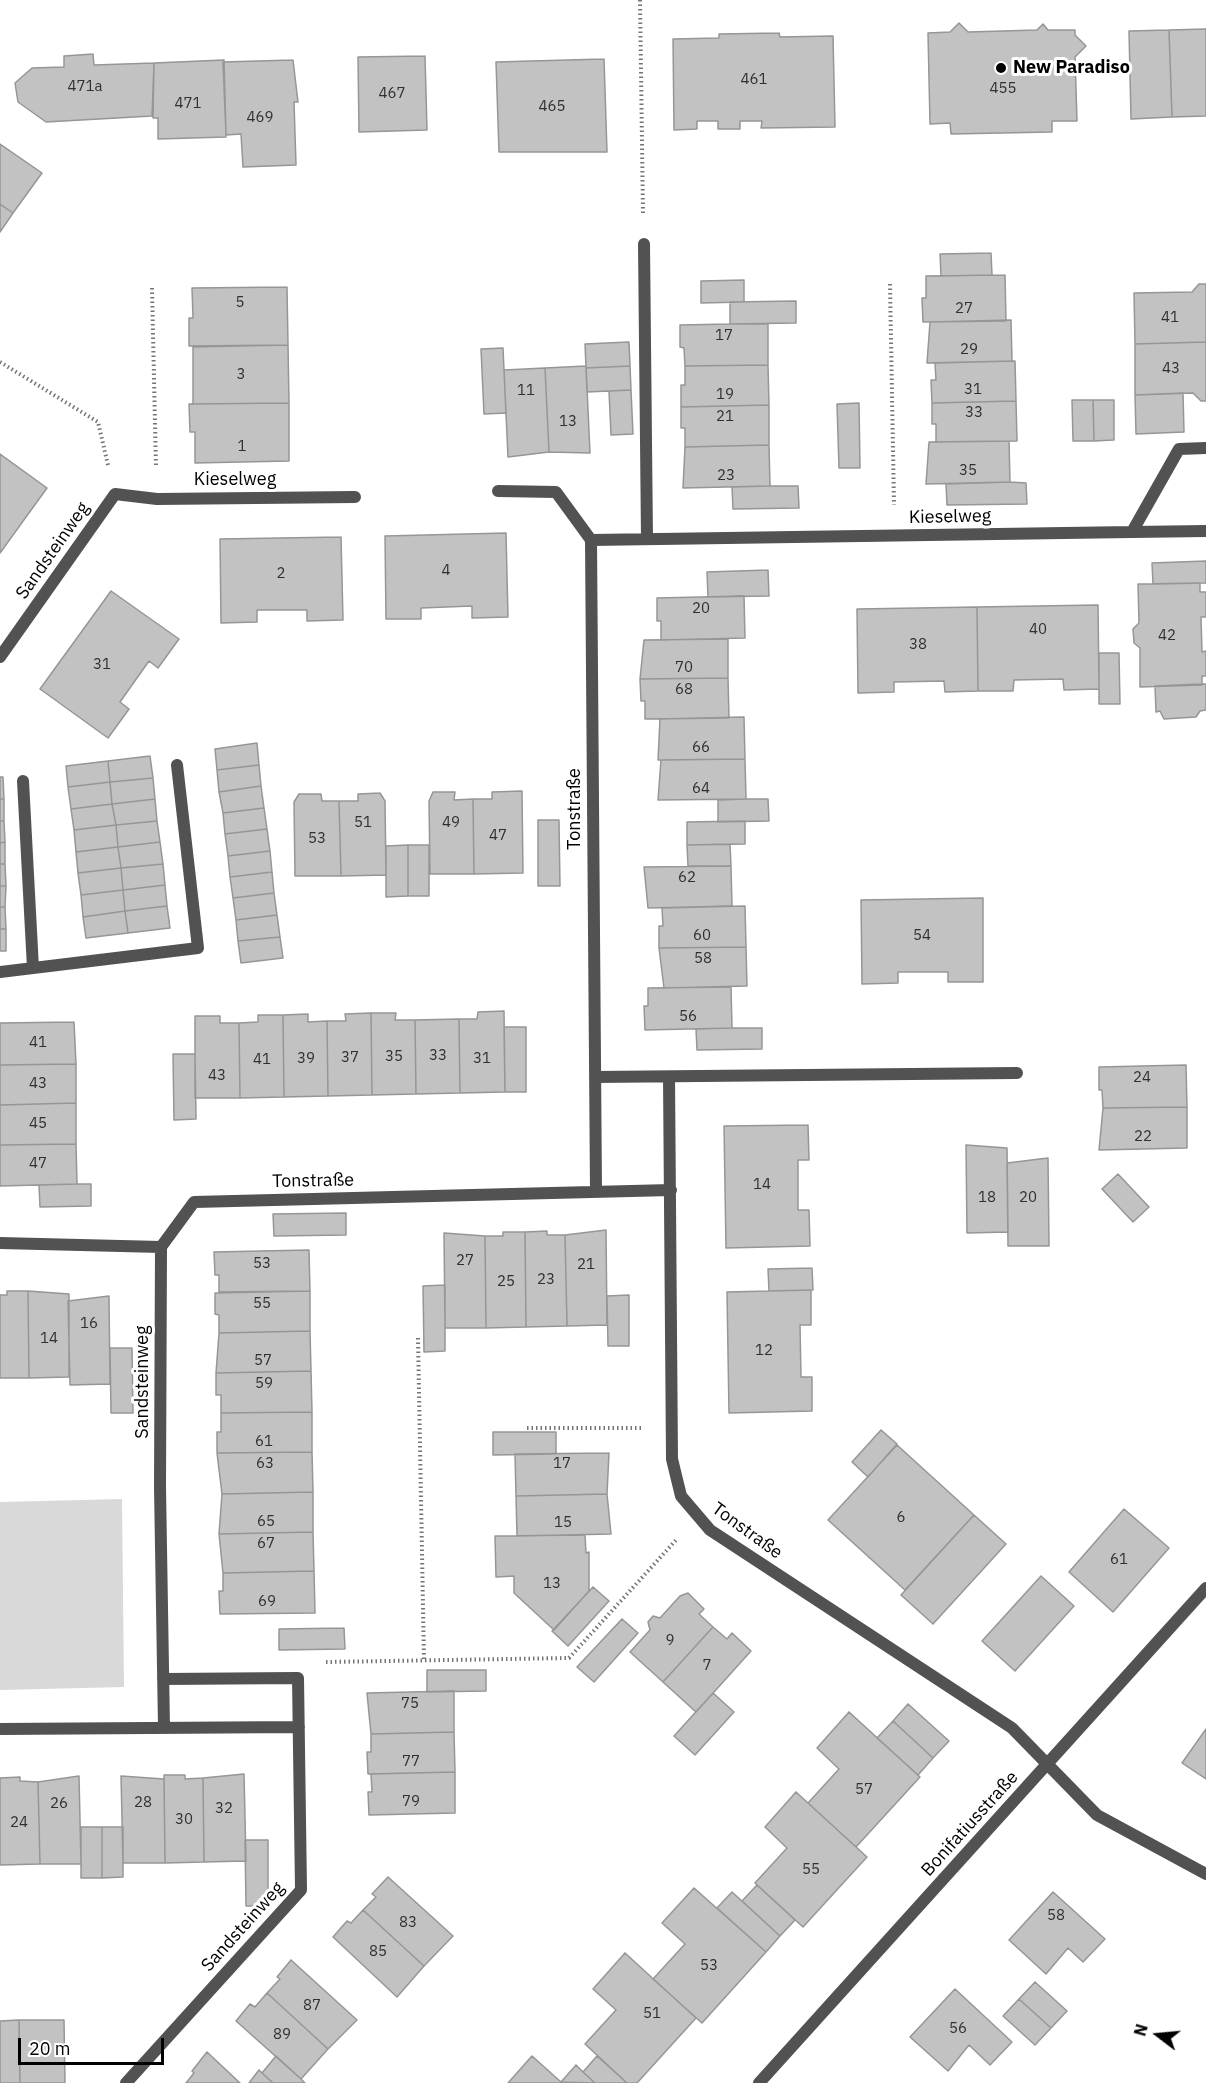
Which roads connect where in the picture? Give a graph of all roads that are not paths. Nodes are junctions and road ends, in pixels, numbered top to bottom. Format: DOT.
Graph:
graph roads {
  1 [pos="644,244"];
  2 [pos="1206,448"];
  3 [pos="498,491"];
  4 [pos="115,494"];
  5 [pos="355,497"];
  6 [pos="1206,531"];
  7 [pos="1132,532"];
  8 [pos="647,539"];
  9 [pos="591,540"];
  10 [pos="0,657"];
  11 [pos="177,765"];
  12 [pos="23,781"];
  13 [pos="33,968"];
  14 [pos="0,972"];
  15 [pos="1017,1073"];
  16 [pos="595,1077"];
  17 [pos="669,1077"];
  18 [pos="670,1190"];
  19 [pos="596,1191"];
  20 [pos="0,1243"];
  21 [pos="161,1247"];
  22 [pos="1206,1588"];
  23 [pos="163,1679"];
  24 [pos="298,1727"];
  25 [pos="164,1728"];
  26 [pos="0,1729"];
  27 [pos="1048,1764"];
  28 [pos="1206,1874"];
  29 [pos="126,2083"];
  30 [pos="759,2083"];
  1 -- 8 [label="street"];
  2 -- 7 [label="street"];
  3 -- 9 [label="street"];
  4 -- 5 [label="street, Kieselweg"];
  4 -- 10 [label="street, Sandsteinweg"];
  6 -- 7 [label="street, Kieselweg"];
  7 -- 8 [label="street, Kieselweg"];
  8 -- 9 [label="street, Kieselweg"];
  9 -- 16 [label="street, Tonstraße"];
  11 -- 13 [label="street"];
  12 -- 13 [label="street"];
  13 -- 14 [label="street"];
  15 -- 17 [label="street"];
  16 -- 17 [label="street"];
  16 -- 19 [label="street, Tonstraße"];
  17 -- 18 [label="street, Tonstraße"];
  18 -- 19 [label="street, Tonstraße"];
  18 -- 27 [label="street, Tonstraße"];
  19 -- 21 [label="street, Tonstraße"];
  20 -- 21 [label="street"];
  21 -- 23 [label="street, Sandsteinweg"];
  22 -- 27 [label="street, Bonifatiusstraße"];
  23 -- 24 [label="street, Sandsteinweg"];
  23 -- 25 [label="street, Sandsteinweg"];
  24 -- 25 [label="street"];
  24 -- 29 [label="street, Sandsteinweg"];
  25 -- 26 [label="street"];
  27 -- 28 [label="street, Tonstraße"];
  27 -- 30 [label="street, Bonifatiusstraße"];
}
